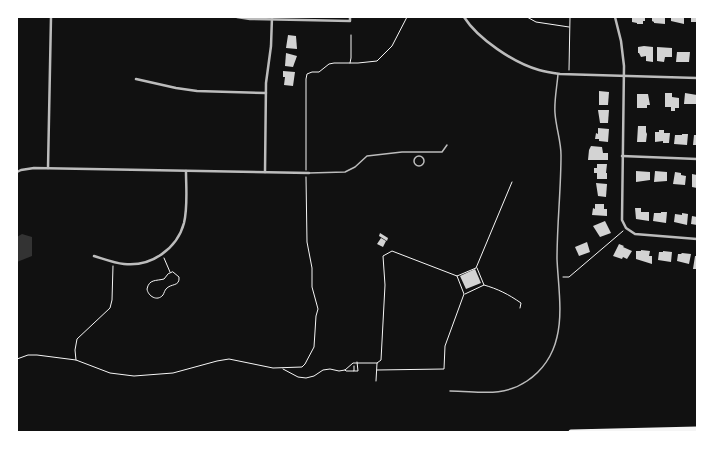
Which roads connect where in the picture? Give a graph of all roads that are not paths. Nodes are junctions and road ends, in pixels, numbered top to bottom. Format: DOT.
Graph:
graph roads {
  1 [pos="51,17"];
  2 [pos="237,17"];
  3 [pos="464,17"];
  4 [pos="615,17"];
  5 [pos="272,18"];
  6 [pos="350,19"];
  7 [pos="558,74"];
  8 [pos="623,76"];
  9 [pos="697,78"];
  10 [pos="136,79"];
  11 [pos="266,93"];
  12 [pos="447,145"];
  13 [pos="419,152"];
  14 [pos="419,156"];
  15 [pos="622,156"];
  16 [pos="697,159"];
  17 [pos="48,168"];
  18 [pos="186,170"];
  19 [pos="17,172"];
  20 [pos="265,172"];
  21 [pos="308,173"];
  22 [pos="697,239"];
  23 [pos="94,256"];
  24 [pos="450,391"];
  25 [pos="697,429"];
  26 [pos="571,432"];
  1 -- 17 [label="street"];
  2 -- 5 [label="street"];
  3 -- 7 [label="street"];
  4 -- 8 [label="street"];
  5 -- 6 [label="street"];
  5 -- 11 [label="street"];
  7 -- 8 [label="street"];
  7 -- 24 [label="lane"];
  8 -- 9 [label="street"];
  8 -- 15 [label="street"];
  10 -- 11 [label="street"];
  11 -- 20 [label="street"];
  12 -- 13 [label="lane"];
  13 -- 14 [label="lane"];
  13 -- 21 [label="lane"];
  14 -- 14 [label="lane"];
  15 -- 16 [label="street"];
  15 -- 22 [label="street"];
  17 -- 18 [label="street"];
  17 -- 19 [label="street"];
  18 -- 20 [label="street"];
  18 -- 23 [label="street"];
  20 -- 21 [label="street"];
  25 -- 26 [label="highway"];
}
